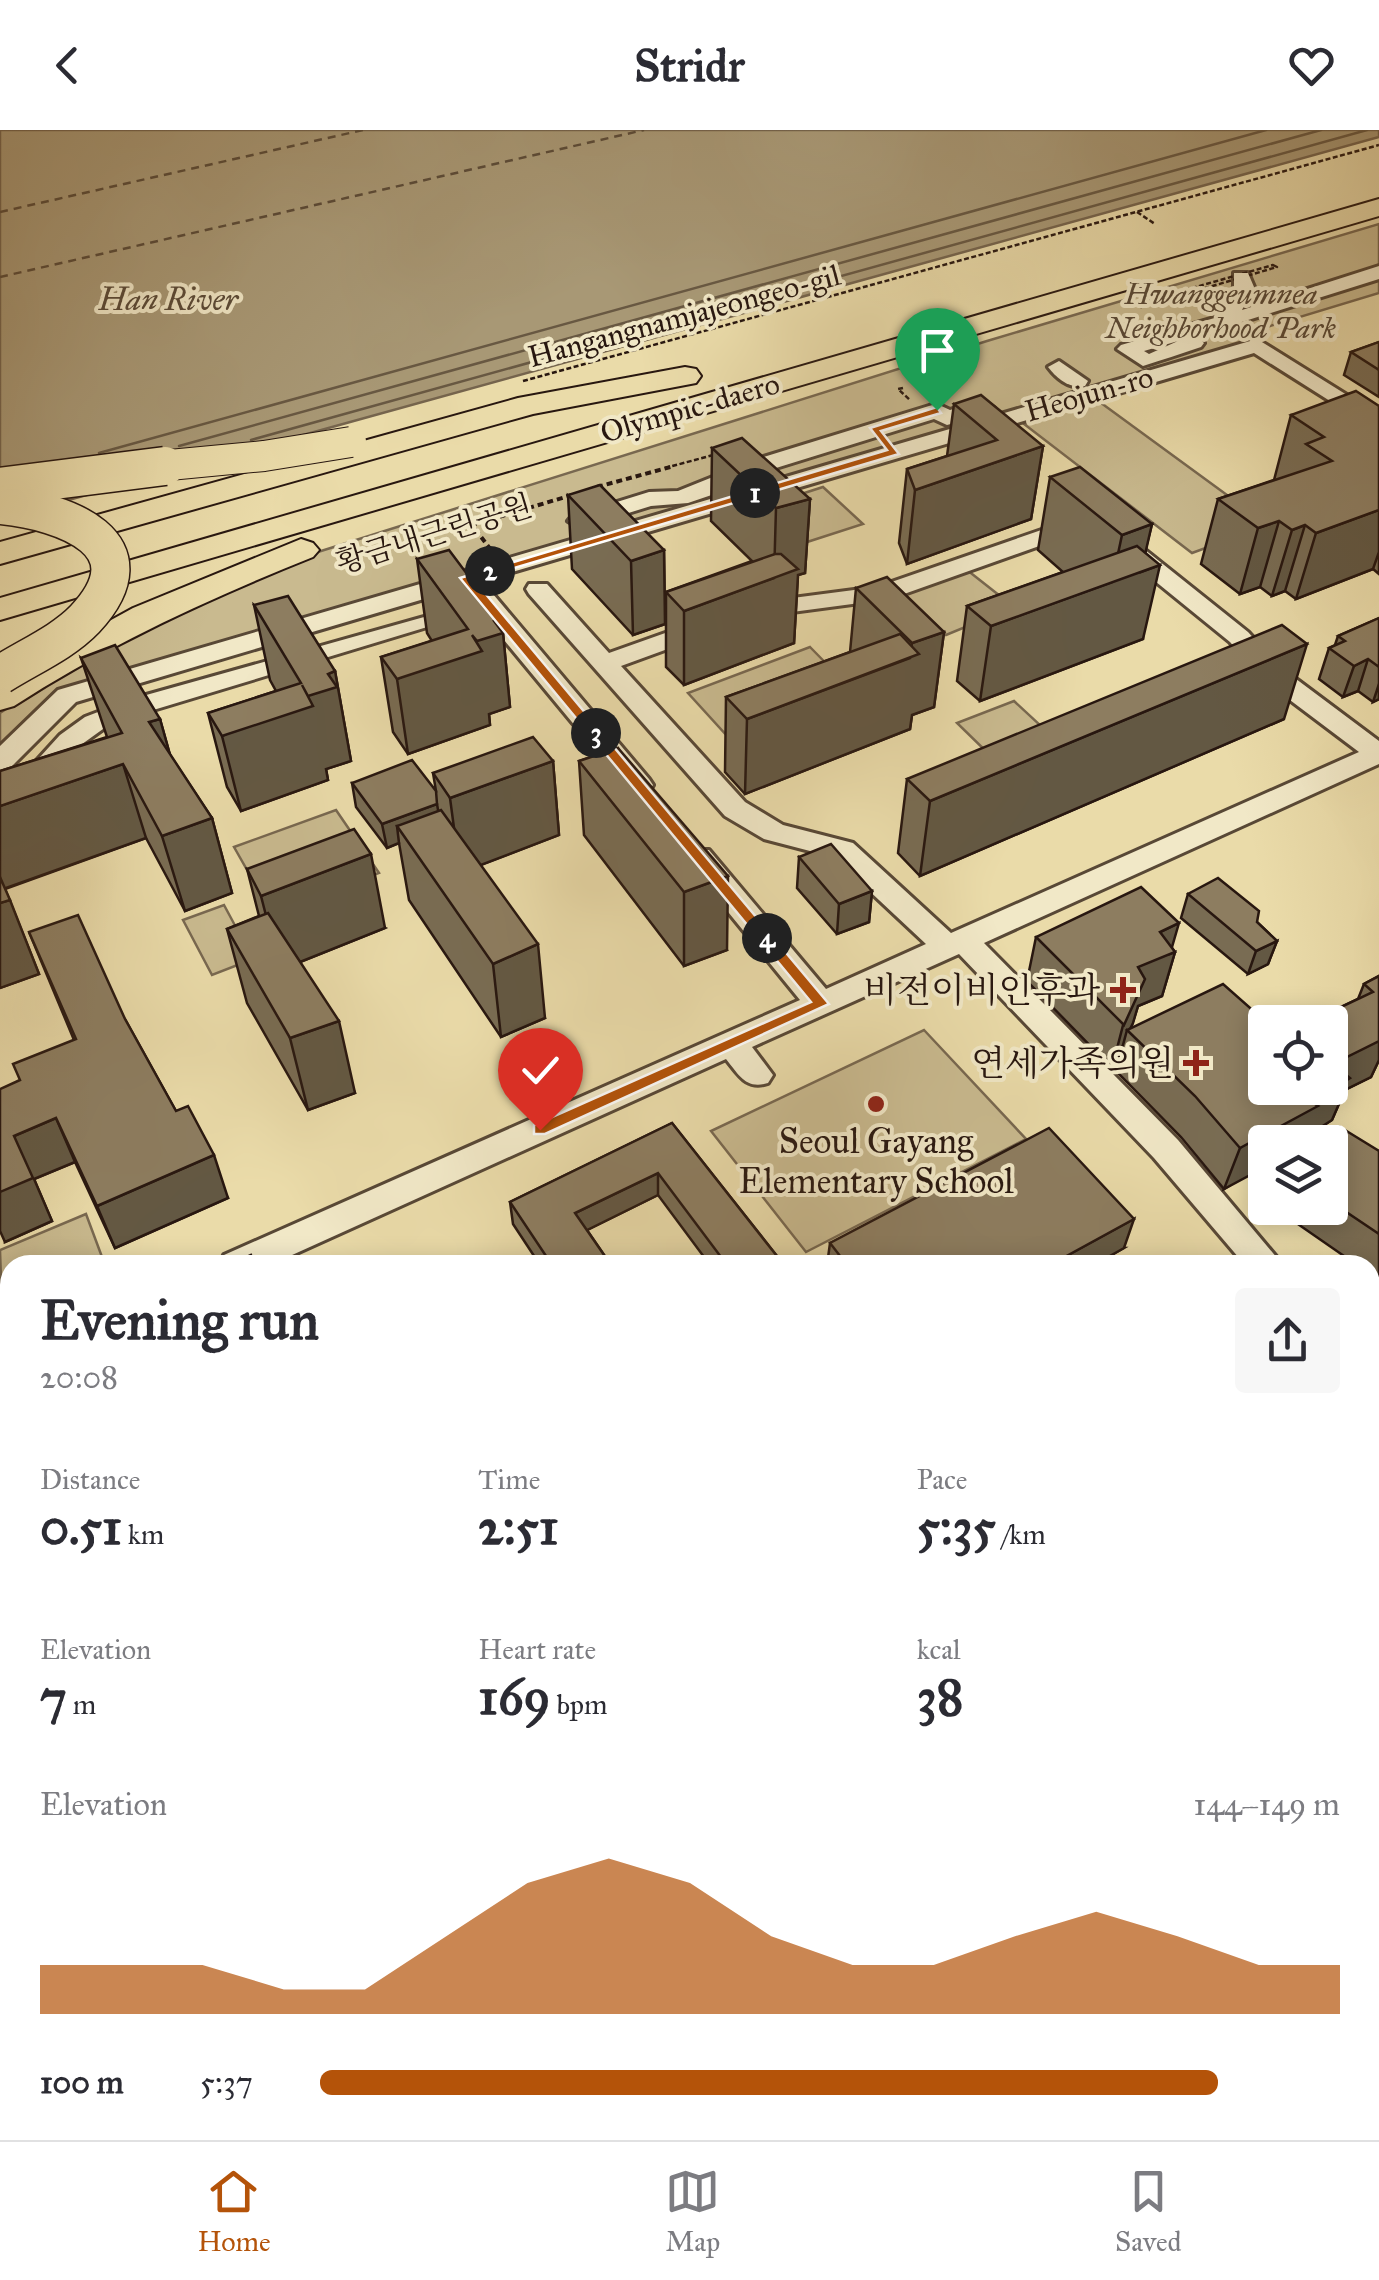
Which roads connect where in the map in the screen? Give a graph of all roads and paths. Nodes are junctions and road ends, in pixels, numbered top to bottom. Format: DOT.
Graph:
graph roads {
  1 [pos="1379,145"];
  2 [pos="1379,189"];
  3 [pos="1379,206"];
  4 [pos="1137,212"];
  5 [pos="1155,224"];
  6 [pos="1379,272"];
  7 [pos="1238,282"];
  8 [pos="1286,304"];
  9 [pos="1226,321"];
  10 [pos="1116,332"];
  11 [pos="1196,345"];
  12 [pos="1257,345"];
  13 [pos="1140,353"];
  14 [pos="762,355"];
  15 [pos="724,365"];
  16 [pos="823,370"];
  17 [pos="685,376"];
  18 [pos="522,394"];
  19 [pos="1379,425"];
  20 [pos="874,430"];
  21 [pos="731,450"];
  22 [pos="895,451"];
  23 [pos="0,486"];
  24 [pos="595,488"];
  25 [pos="578,493"];
  26 [pos="0,505"];
  27 [pos="397,520"];
  28 [pos="491,550"];
  29 [pos="0,554"];
  30 [pos="0,576"];
  31 [pos="466,578"];
  32 [pos="538,589"];
  33 [pos="488,604"];
  34 [pos="0,608"];
  35 [pos="0,658"];
  36 [pos="196,658"];
  37 [pos="604,663"];
  38 [pos="0,675"];
  39 [pos="0,698"];
  40 [pos="1379,754"];
  41 [pos="0,762"];
  42 [pos="0,819"];
  43 [pos="955,944"];
  44 [pos="821,1004"];
  45 [pos="732,1044"];
  46 [pos="757,1075"];
  47 [pos="258,1255"];
  48 [pos="1257,1255"];
  1 -- 4 [label="path, Hangangnamjajeongeo-gil"];
  2 -- 14 [label="highway, Olympic-daero"];
  3 -- 16 [label="highway, Olympic-daero"];
  4 -- 5 [label="path"];
  4 -- 18 [label="path, Hangangnamjajeongeo-gil"];
  6 -- 8 [label="street, 황금내근린공원"];
  7 -- 7 [label="path"];
  7 -- 8 [label="street, 황금내근린공원"];
  7 -- 9 [label="street"];
  8 -- 9 [label="street, 황금내근린공원"];
  9 -- 11 [label="street, 황금내근린공원"];
  9 -- 12 [label="street"];
  10 -- 13 [label="street"];
  11 -- 12 [label="street, Heojun-ro"];
  11 -- 13 [label="street, 황금내근린공원"];
  11 -- 22 [label="street, Heojun-ro"];
  12 -- 19 [label="street"];
  13 -- 20 [label="street, 황금내근린공원"];
  15 -- 17 [label="highway, Olympic-daero"];
  16 -- 27 [label="highway"];
  16 -- 34 [label="highway, Olympic-daero"];
  17 -- 18 [label="highway"];
  17 -- 30 [label="highway, Olympic-daero"];
  18 -- 23 [label="highway, bridge"];
  18 -- 29 [label="highway"];
  20 -- 22 [label="street"];
  20 -- 28 [label="street, 황금내근린공원"];
  21 -- 24 [label="path"];
  22 -- 31 [label="street, Heojun-ro"];
  25 -- 28 [label="path"];
  26 -- 38 [label="highway, bridge"];
  27 -- 35 [label="highway"];
  27 -- 39 [label="highway"];
  28 -- 36 [label="street, 황금내근린공원"];
  31 -- 33 [label="street"];
  31 -- 36 [label="street, Heojun-ro"];
  32 -- 37 [label="street"];
  33 -- 42 [label="street"];
  33 -- 44 [label="street"];
  36 -- 41 [label="street, Heojun-ro"];
  37 -- 40 [label="street"];
  37 -- 43 [label="street"];
  40 -- 43 [label="street"];
  43 -- 44 [label="street"];
  43 -- 48 [label="street"];
  44 -- 45 [label="street"];
  45 -- 46 [label="street"];
  45 -- 47 [label="street"];
}
